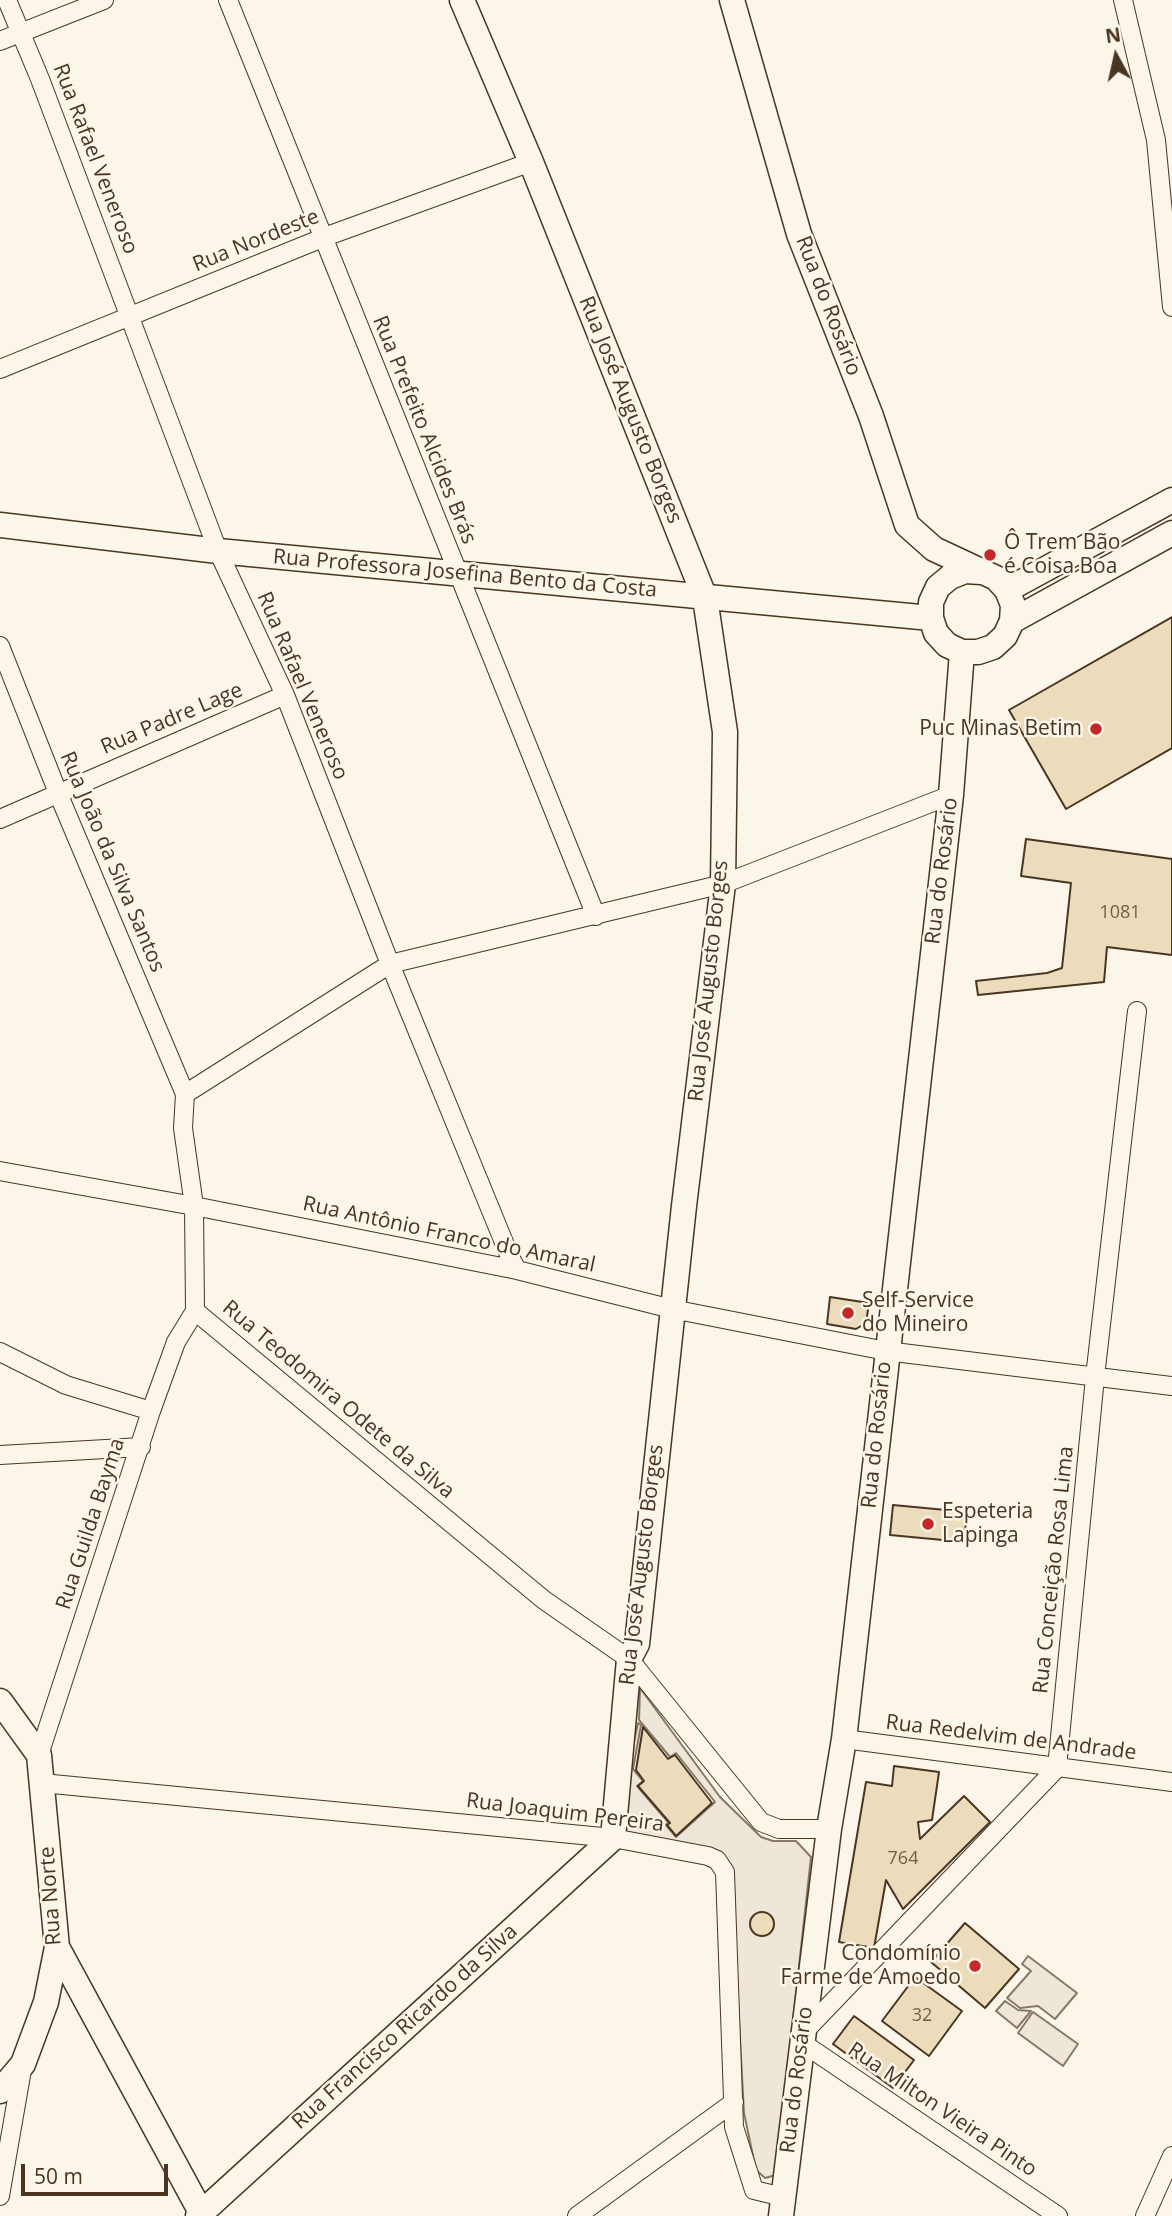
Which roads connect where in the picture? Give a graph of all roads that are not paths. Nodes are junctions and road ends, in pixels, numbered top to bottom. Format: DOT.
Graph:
graph roads {
  1 [pos="7,0"];
  2 [pos="104,0"];
  3 [pos="228,0"];
  4 [pos="462,0"];
  5 [pos="732,0"];
  6 [pos="1123,0"];
  7 [pos="20,34"];
  8 [pos="0,41"];
  9 [pos="531,162"];
  10 [pos="322,238"];
  11 [pos="1172,307"];
  12 [pos="130,317"];
  13 [pos="0,369"];
  14 [pos="1172,500"];
  15 [pos="0,525"];
  16 [pos="1172,533"];
  17 [pos="218,551"];
  18 [pos="981,572"];
  19 [pos="457,573"];
  20 [pos="1007,590"];
  21 [pos="705,598"];
  22 [pos="931,618"];
  23 [pos="1012,621"];
  24 [pos="0,646"];
  25 [pos="962,652"];
  26 [pos="285,695"];
  27 [pos="58,793"];
  28 [pos="951,795"];
  29 [pos="0,819"];
  30 [pos="723,884"];
  31 [pos="596,916"];
  32 [pos="390,964"];
  33 [pos="1137,1011"];
  34 [pos="185,1094"];
  35 [pos="0,1171"];
  36 [pos="194,1206"];
  37 [pos="517,1270"];
  38 [pos="672,1308"];
  39 [pos="195,1311"];
  40 [pos="886,1351"];
  41 [pos="0,1352"];
  42 [pos="1095,1377"];
  43 [pos="1172,1386"];
  44 [pos="151,1411"];
  45 [pos="141,1447"];
  46 [pos="0,1455"];
  47 [pos="629,1660"];
  48 [pos="0,1701"];
  49 [pos="844,1739"];
  50 [pos="39,1755"];
  51 [pos="1057,1768"];
  52 [pos="1172,1782"];
  53 [pos="42,1783"];
  54 [pos="829,1829"];
  55 [pos="613,1838"];
  56 [pos="57,1947"];
  57 [pos="801,2038"];
  58 [pos="23,2064"];
  59 [pos="0,2091"];
  60 [pos="734,2102"];
  61 [pos="1172,2156"];
  62 [pos="0,2196"];
  63 [pos="782,2206"];
  64 [pos="200,2215"];
  65 [pos="577,2216"];
  66 [pos="1058,2216"];
  67 [pos="1145,2216"];
  1 -- 7 [label="street, Rua Rafael Veneroso"];
  2 -- 7 [label="street"];
  3 -- 10 [label="street, Rua Prefeito Alcides Brás"];
  4 -- 9 [label="street, Rua José Augusto Borges"];
  5 -- 18 [label="street, Rua do Rosário"];
  6 -- 11 [label="street"];
  7 -- 8 [label="street"];
  7 -- 12 [label="street, Rua Rafael Veneroso"];
  9 -- 10 [label="street, Rua Nordeste"];
  9 -- 21 [label="street, Rua José Augusto Borges"];
  10 -- 12 [label="street, Rua Nordeste"];
  10 -- 19 [label="street, Rua Prefeito Alcides Brás"];
  12 -- 13 [label="street, Rua Nordeste"];
  12 -- 17 [label="street, Rua Rafael Veneroso"];
  14 -- 20 [label="street"];
  15 -- 17 [label="street, Rua Professora Josefina Bento da Costa"];
  16 -- 23 [label="street"];
  17 -- 19 [label="street, Rua Professora Josefina Bento da Costa"];
  17 -- 26 [label="street, Rua Rafael Veneroso"];
  18 -- 20 [label="street"];
  18 -- 22 [label="street"];
  19 -- 21 [label="street, Rua Professora Josefina Bento da Costa"];
  19 -- 31 [label="street, Rua Prefeito Alcides Brás"];
  20 -- 23 [label="street"];
  21 -- 22 [label="street, Rua Professora Josefina Bento da Costa"];
  21 -- 30 [label="street, Rua José Augusto Borges"];
  22 -- 25 [label="street"];
  23 -- 25 [label="street"];
  24 -- 27 [label="street, Rua João da Silva Santos"];
  25 -- 28 [label="street, Rua do Rosário"];
  26 -- 27 [label="street, Rua Padre Lage"];
  26 -- 32 [label="street, Rua Rafael Veneroso"];
  27 -- 29 [label="street, Rua Padre Lage"];
  27 -- 34 [label="street, Rua João da Silva Santos"];
  28 -- 30 [label="street"];
  28 -- 40 [label="street, Rua do Rosário"];
  30 -- 31 [label="street"];
  30 -- 38 [label="street, Rua José Augusto Borges"];
  31 -- 32 [label="street"];
  32 -- 34 [label="street"];
  32 -- 37 [label="street, Rua Rafael Veneroso"];
  33 -- 42 [label="street, Rua Conceição Rosa Lima"];
  34 -- 36 [label="street, Rua Teodomira Odete da Silva"];
  35 -- 36 [label="street, Rua Antônio Franco do Amaral"];
  36 -- 37 [label="street, Rua Antônio Franco do Amaral"];
  36 -- 39 [label="street, Rua Teodomira Odete da Silva"];
  37 -- 38 [label="street, Rua Antônio Franco do Amaral"];
  38 -- 40 [label="street, Rua Antônio Franco do Amaral"];
  38 -- 47 [label="street, Rua José Augusto Borges"];
  39 -- 44 [label="street, Rua Guilda Bayma"];
  39 -- 47 [label="street, Rua Teodomira Odete da Silva"];
  40 -- 42 [label="street, Rua Antônio Franco do Amaral"];
  40 -- 49 [label="street, Rua do Rosário"];
  41 -- 44 [label="street"];
  42 -- 43 [label="street, Rua Antônio Franco do Amaral"];
  42 -- 51 [label="street, Rua Conceição Rosa Lima"];
  44 -- 45 [label="street, Rua Guilda Bayma"];
  45 -- 46 [label="street"];
  45 -- 50 [label="street, Rua Guilda Bayma"];
  47 -- 54 [label="street, Rua Teodomira Odete da Silva"];
  47 -- 55 [label="street, Rua José Augusto Borges"];
  48 -- 50 [label="street, Rua Norte"];
  49 -- 51 [label="street, Rua Redelvim de Andrade"];
  49 -- 54 [label="street, Rua do Rosário"];
  50 -- 53 [label="street, Rua Norte"];
  51 -- 52 [label="street, Rua Redelvim de Andrade"];
  51 -- 57 [label="street"];
  53 -- 55 [label="street, Rua Joaquim Pereira"];
  53 -- 56 [label="street, Rua Norte"];
  54 -- 57 [label="street, Rua do Rosário"];
  55 -- 60 [label="street, Rua Joaquim Pereira"];
  55 -- 64 [label="street, Rua Francisco Ricardo da Silva"];
  56 -- 58 [label="street, Rua Norte"];
  56 -- 64 [label="street"];
  57 -- 63 [label="street, Rua do Rosário"];
  57 -- 66 [label="street, Rua Milton Vieira Pinto"];
  58 -- 59 [label="street, Rua Norte"];
  58 -- 62 [label="street"];
  60 -- 63 [label="street, Rua Joaquim Pereira"];
  60 -- 65 [label="street"];
  61 -- 67 [label="street"];
}
